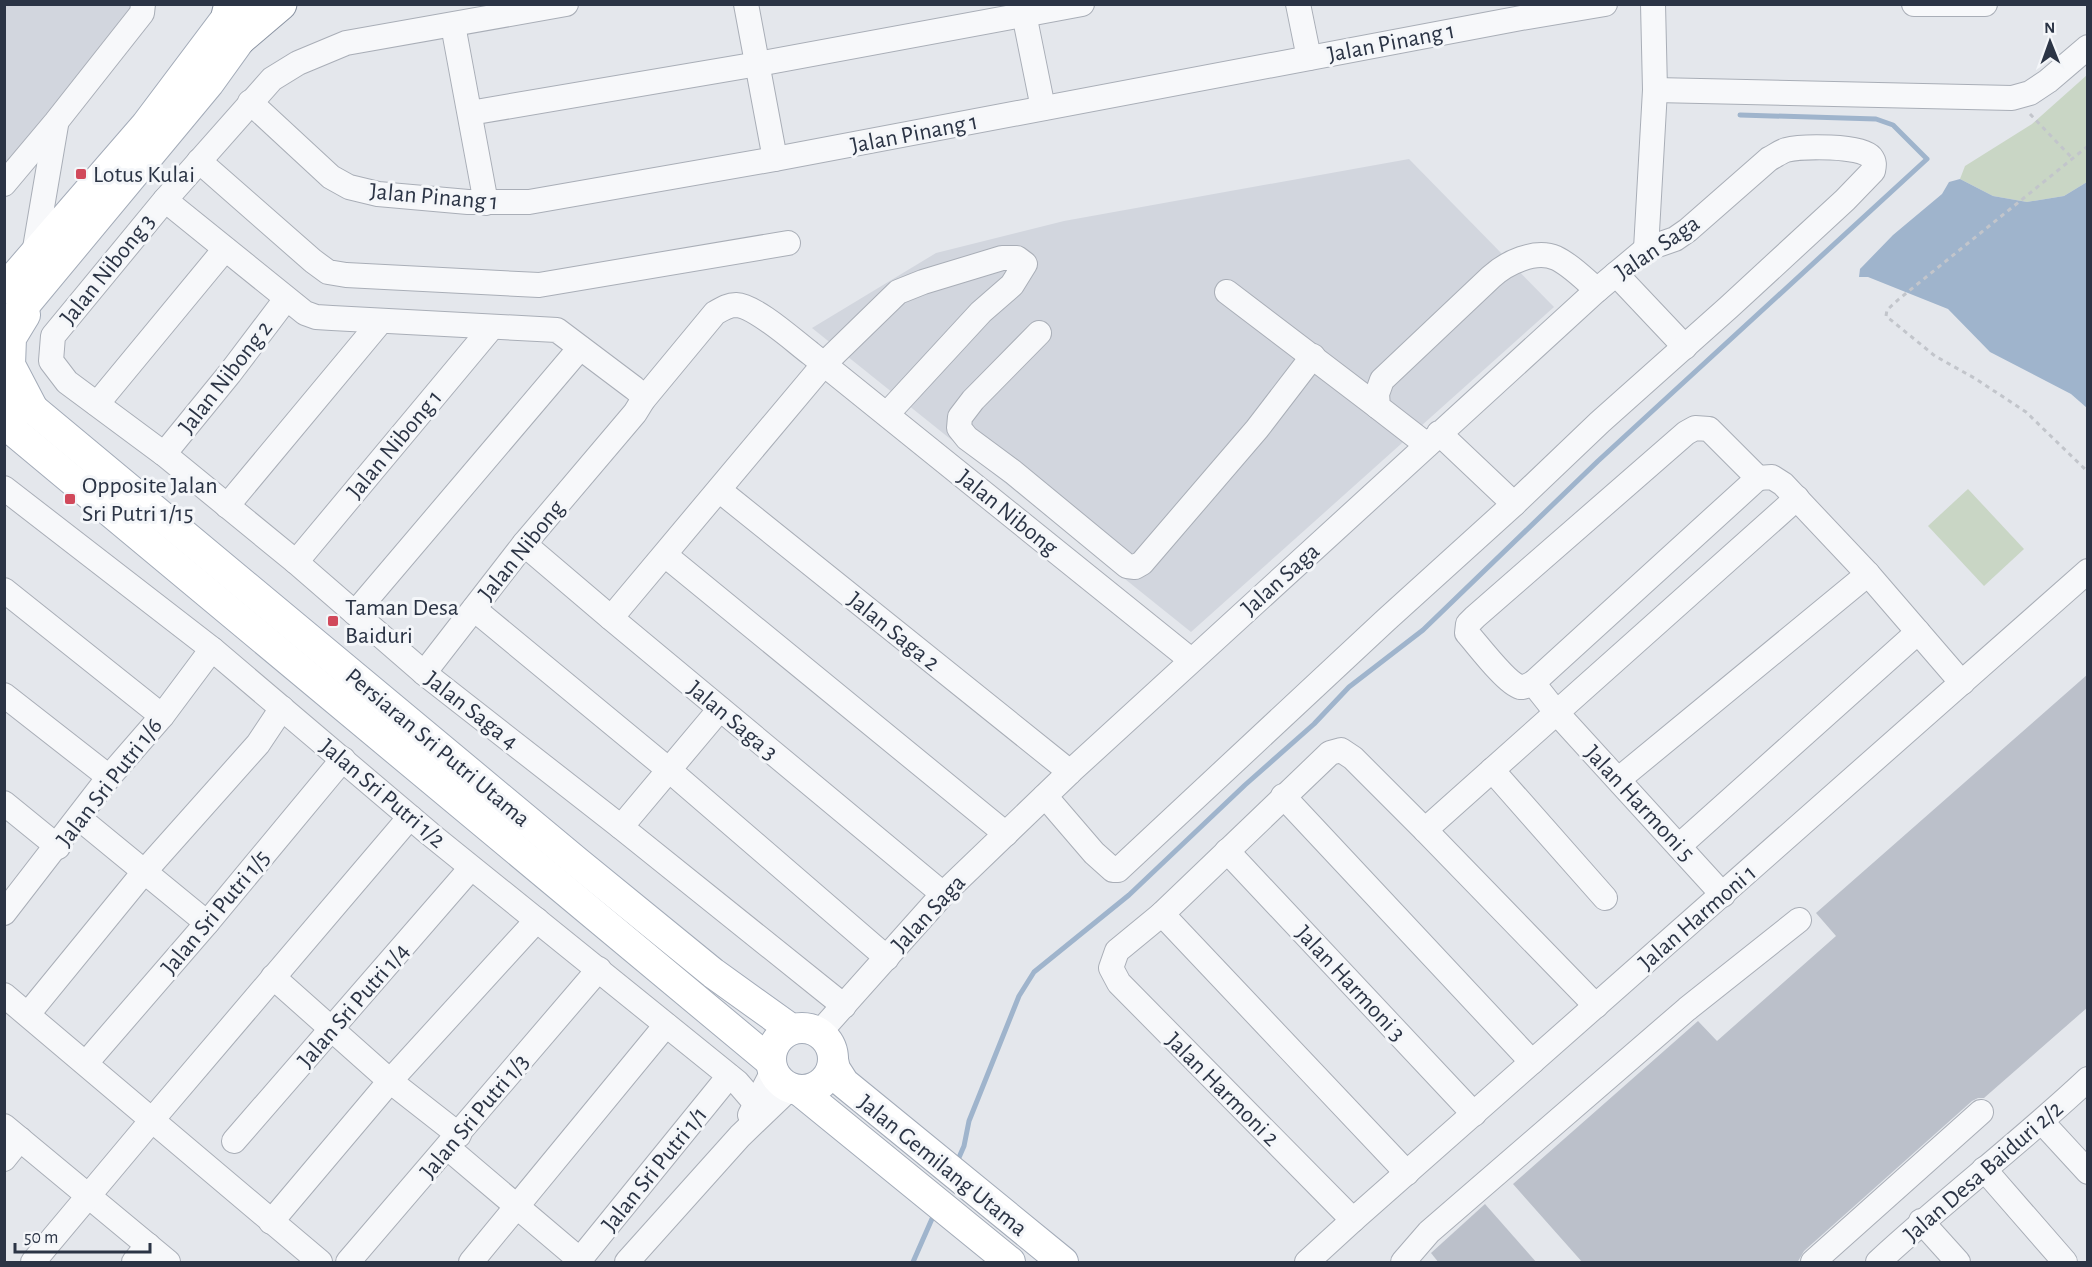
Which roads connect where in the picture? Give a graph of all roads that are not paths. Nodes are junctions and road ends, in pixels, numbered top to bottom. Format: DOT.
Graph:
graph roads {
  1 [pos="142,4"];
  2 [pos="267,4"];
  3 [pos="280,4"];
  4 [pos="566,4"];
  5 [pos="746,4"];
  6 [pos="1082,4"];
  7 [pos="1298,4"];
  8 [pos="1605,4"];
  9 [pos="1653,4"];
  10 [pos="1914,4"];
  11 [pos="1985,4"];
  12 [pos="1024,10"];
  13 [pos="234,16"];
  14 [pos="453,25"];
  15 [pos="2088,47"];
  16 [pos="1309,58"];
  17 [pos="758,64"];
  18 [pos="1655,90"];
  19 [pos="250,102"];
  20 [pos="1044,108"];
  21 [pos="470,113"];
  22 [pos="56,122"];
  23 [pos="774,159"];
  24 [pos="199,161"];
  25 [pos="4,184"];
  26 [pos="165,200"];
  27 [pos="486,203"];
  28 [pos="788,243"];
  29 [pos="225,249"];
  30 [pos="1646,249"];
  31 [pos="41,266"];
  32 [pos="1616,274"];
  33 [pos="4,289"];
  34 [pos="1597,290"];
  35 [pos="1227,292"];
  36 [pos="286,299"];
  37 [pos="381,321"];
  38 [pos="492,327"];
  39 [pos="4,330"];
  40 [pos="1039,333"];
  41 [pos="1685,347"];
  42 [pos="580,348"];
  43 [pos="1313,356"];
  44 [pos="51,361"];
  45 [pos="824,364"];
  46 [pos="4,392"];
  47 [pos="644,400"];
  48 [pos="97,404"];
  49 [pos="1378,408"];
  50 [pos="887,414"];
  51 [pos="15,423"];
  52 [pos="1433,439"];
  53 [pos="164,454"];
  54 [pos="1758,478"];
  55 [pos="4,488"];
  56 [pos="719,490"];
  57 [pos="1797,498"];
  58 [pos="1514,504"];
  59 [pos="227,506"];
  60 [pos="524,544"];
  61 [pos="664,555"];
  62 [pos="296,562"];
  63 [pos="2088,571"];
  64 [pos="1868,574"];
  65 [pos="4,590"];
  66 [pos="474,609"];
  67 [pos="355,613"];
  68 [pos="611,618"];
  69 [pos="1917,632"];
  70 [pos="212,649"];
  71 [pos="1191,660"];
  72 [pos="424,673"];
  73 [pos="1533,683"];
  74 [pos="1962,683"];
  75 [pos="4,695"];
  76 [pos="282,708"];
  77 [pos="720,709"];
  78 [pos="1556,712"];
  79 [pos="162,716"];
  80 [pos="343,759"];
  81 [pos="669,770"];
  82 [pos="1492,770"];
  83 [pos="1070,772"];
  84 [pos="109,777"];
  85 [pos="1619,779"];
  86 [pos="1045,796"];
  87 [pos="1283,796"];
  88 [pos="4,803"];
  89 [pos="410,817"];
  90 [pos="79,818"];
  91 [pos="621,827"];
  92 [pos="1425,830"];
  93 [pos="1006,834"];
  94 [pos="1679,846"];
  95 [pos="58,847"];
  96 [pos="1227,851"];
  97 [pos="471,868"];
  98 [pos="144,872"];
  99 [pos="943,894"];
  100 [pos="1724,895"];
  101 [pos="1605,898"];
  102 [pos="6,908"];
  103 [pos="1162,914"];
  104 [pos="537,920"];
  105 [pos="1799,920"];
  106 [pos="207,923"];
  107 [pos="887,958"];
  108 [pos="599,969"];
  109 [pos="273,977"];
  110 [pos="4,995"];
  111 [pos="844,1006"];
  112 [pos="1596,1006"];
  113 [pos="28,1014"];
  114 [pos="666,1025"];
  115 [pos="333,1028"];
  116 [pos="805,1031"];
  117 [pos="833,1060"];
  118 [pos="1532,1062"];
  119 [pos="86,1063"];
  120 [pos="729,1076"];
  121 [pos="783,1077"];
  122 [pos="2088,1079"];
  123 [pos="390,1080"];
  124 [pos="756,1104"];
  125 [pos="1981,1112"];
  126 [pos="1474,1114"];
  127 [pos="152,1120"];
  128 [pos="2042,1122"];
  129 [pos="12,1132"];
  130 [pos="740,1136"];
  131 [pos="234,1142"];
  132 [pos="454,1142"];
  133 [pos="4,1159"];
  134 [pos="1984,1169"];
  135 [pos="2088,1172"];
  136 [pos="1407,1173"];
  137 [pos="88,1196"];
  138 [pos="516,1206"];
  139 [pos="1353,1220"];
  140 [pos="1922,1221"];
  141 [pos="271,1222"];
  142 [pos="141,1254"];
  143 [pos="1316,1259"];
  144 [pos="579,1261"];
  145 [pos="33,1263"];
  146 [pos="168,1263"];
  147 [pos="320,1263"];
  148 [pos="348,1263"];
  149 [pos="471,1263"];
  150 [pos="627,1263"];
  151 [pos="1010,1263"];
  152 [pos="1064,1263"];
  153 [pos="1403,1263"];
  154 [pos="1813,1263"];
  155 [pos="1878,1263"];
  156 [pos="1958,1263"];
  157 [pos="2065,1263"];
  1 -- 22 [label="street"];
  2 -- 13 [label="main road"];
  3 -- 13 [label="highway"];
  4 -- 14 [label="street, Jalan Nibong 3"];
  5 -- 17 [label="street"];
  6 -- 12 [label="street"];
  7 -- 16 [label="street"];
  8 -- 16 [label="street, Jalan Pinang 1"];
  9 -- 18 [label="street"];
  10 -- 11 [label="street"];
  12 -- 17 [label="street"];
  12 -- 20 [label="street"];
  13 -- 31 [label="main road"];
  14 -- 19 [label="street, Jalan Nibong 3"];
  14 -- 21 [label="street"];
  15 -- 18 [label="street"];
  16 -- 20 [label="street, Jalan Pinang 1"];
  17 -- 21 [label="street"];
  17 -- 23 [label="street"];
  18 -- 30 [label="street"];
  19 -- 24 [label="street, Jalan Nibong 3"];
  19 -- 27 [label="street, Jalan Pinang 1"];
  20 -- 23 [label="street, Jalan Pinang 1"];
  21 -- 27 [label="street"];
  22 -- 25 [label="street"];
  22 -- 31 [label="street"];
  23 -- 27 [label="street, Jalan Pinang 1"];
  24 -- 26 [label="street, Jalan Nibong 3"];
  24 -- 28 [label="street"];
  26 -- 29 [label="street"];
  26 -- 44 [label="street, Jalan Nibong 3"];
  29 -- 36 [label="street"];
  29 -- 48 [label="street"];
  30 -- 32 [label="street, Jalan Saga"];
  30 -- 41 [label="street, Jalan Saga"];
  31 -- 33 [label="main road"];
  31 -- 39 [label="main road"];
  31 -- 51 [label="main road"];
  32 -- 34 [label="street, Jalan Saga"];
  32 -- 41 [label="street"];
  34 -- 49 [label="street"];
  34 -- 52 [label="street, Jalan Saga"];
  35 -- 43 [label="street"];
  36 -- 37 [label="street"];
  36 -- 53 [label="street, Jalan Nibong 2"];
  37 -- 38 [label="street"];
  37 -- 59 [label="street"];
  38 -- 42 [label="street"];
  38 -- 62 [label="street, Jalan Nibong 1"];
  40 -- 43 [label="street"];
  41 -- 58 [label="street"];
  42 -- 47 [label="street"];
  42 -- 67 [label="street"];
  43 -- 49 [label="street"];
  44 -- 48 [label="street, Jalan Saga 4"];
  45 -- 47 [label="street, Jalan Nibong"];
  45 -- 50 [label="street, Jalan Nibong"];
  45 -- 50 [label="street"];
  45 -- 56 [label="street"];
  46 -- 51 [label="main road, Persiaran Sri Putri Utama"];
  47 -- 60 [label="street, Jalan Nibong"];
  48 -- 53 [label="street, Jalan Saga 4"];
  49 -- 52 [label="street"];
  50 -- 71 [label="street, Jalan Nibong"];
  51 -- 116 [label="main road, Persiaran Sri Putri Utama"];
  51 -- 121 [label="main road, Persiaran Sri Putri Utama"];
  52 -- 58 [label="street"];
  52 -- 71 [label="street, Jalan Saga"];
  53 -- 59 [label="street, Jalan Saga 4"];
  54 -- 57 [label="street"];
  54 -- 73 [label="street"];
  54 -- 73 [label="street"];
  55 -- 70 [label="street, Jalan Sri Putri 1/2"];
  56 -- 61 [label="street"];
  56 -- 83 [label="street, Jalan Saga 2"];
  57 -- 64 [label="street"];
  57 -- 78 [label="street"];
  58 -- 86 [label="street"];
  59 -- 62 [label="street, Jalan Saga 4"];
  60 -- 66 [label="street, Jalan Nibong"];
  60 -- 68 [label="street, Jalan Saga 3"];
  61 -- 68 [label="street"];
  61 -- 93 [label="street"];
  62 -- 67 [label="street, Jalan Saga 4"];
  63 -- 74 [label="street, Jalan Harmoni 1"];
  64 -- 69 [label="street"];
  64 -- 85 [label="street"];
  65 -- 79 [label="street"];
  66 -- 72 [label="street, Jalan Nibong"];
  66 -- 81 [label="street"];
  67 -- 72 [label="street, Jalan Saga 4"];
  68 -- 77 [label="street, Jalan Saga 3"];
  69 -- 74 [label="street"];
  69 -- 94 [label="street"];
  70 -- 76 [label="street, Jalan Sri Putri 1/2"];
  70 -- 79 [label="street, Jalan Sri Putri 1/6"];
  71 -- 83 [label="street, Jalan Saga"];
  72 -- 91 [label="street, Jalan Saga 4"];
  73 -- 78 [label="street, Jalan Harmoni 5"];
  74 -- 100 [label="street, Jalan Harmoni 1"];
  75 -- 84 [label="street"];
  76 -- 80 [label="street, Jalan Sri Putri 1/2"];
  76 -- 98 [label="street"];
  77 -- 81 [label="street"];
  77 -- 99 [label="street, Jalan Saga 3"];
  78 -- 82 [label="street"];
  78 -- 85 [label="street, Jalan Harmoni 5"];
  79 -- 84 [label="street, Jalan Sri Putri 1/6"];
  80 -- 89 [label="street, Jalan Sri Putri 1/2"];
  80 -- 106 [label="street, Jalan Sri Putri 1/5"];
  81 -- 91 [label="street"];
  81 -- 107 [label="street"];
  82 -- 92 [label="street"];
  82 -- 101 [label="street"];
  83 -- 86 [label="street, Jalan Saga"];
  84 -- 90 [label="street, Jalan Sri Putri 1/6"];
  85 -- 94 [label="street, Jalan Harmoni 5"];
  86 -- 93 [label="street, Jalan Saga"];
  87 -- 92 [label="street"];
  87 -- 96 [label="street"];
  87 -- 118 [label="street"];
  88 -- 95 [label="street"];
  89 -- 97 [label="street, Jalan Sri Putri 1/2"];
  89 -- 109 [label="street"];
  90 -- 95 [label="street, Jalan Sri Putri 1/6"];
  90 -- 98 [label="street"];
  91 -- 111 [label="street, Jalan Saga 4"];
  92 -- 112 [label="street"];
  93 -- 99 [label="street, Jalan Saga"];
  94 -- 100 [label="street, Jalan Harmoni 5"];
  95 -- 102 [label="street, Jalan Sri Putri 1/6"];
  96 -- 103 [label="street"];
  96 -- 126 [label="street, Jalan Harmoni 3"];
  97 -- 104 [label="street, Jalan Sri Putri 1/2"];
  97 -- 115 [label="street, Jalan Sri Putri 1/4"];
  98 -- 106 [label="street"];
  98 -- 113 [label="street"];
  99 -- 107 [label="street, Jalan Saga"];
  100 -- 112 [label="street, Jalan Harmoni 1"];
  103 -- 136 [label="street"];
  103 -- 139 [label="street, Jalan Harmoni 2"];
  104 -- 108 [label="street, Jalan Sri Putri 1/2"];
  104 -- 123 [label="street"];
  105 -- 153 [label="street"];
  106 -- 119 [label="street, Jalan Sri Putri 1/5"];
  107 -- 111 [label="street, Jalan Saga"];
  108 -- 114 [label="street, Jalan Sri Putri 1/2"];
  108 -- 132 [label="street, Jalan Sri Putri 1/3"];
  109 -- 115 [label="street"];
  109 -- 127 [label="street"];
  110 -- 113 [label="street"];
  111 -- 116 [label="street, Jalan Saga"];
  112 -- 118 [label="street, Jalan Harmoni 1"];
  113 -- 119 [label="street"];
  114 -- 120 [label="street, Jalan Sri Putri 1/2"];
  114 -- 138 [label="street"];
  115 -- 123 [label="street"];
  115 -- 131 [label="street, Jalan Sri Putri 1/4"];
  116 -- 117 [label="main road"];
  116 -- 121 [label="main road"];
  117 -- 121 [label="main road"];
  117 -- 152 [label="main road, Jalan Gemilang Utama"];
  118 -- 126 [label="street, Jalan Harmoni 1"];
  119 -- 127 [label="street"];
  120 -- 124 [label="street, Jalan Sri Putri 1/2"];
  120 -- 144 [label="street, Jalan Sri Putri 1/1"];
  121 -- 124 [label="street"];
  121 -- 130 [label="street"];
  121 -- 151 [label="main road, Jalan Gemilang Utama"];
  122 -- 128 [label="street, Jalan Desa Baiduri 2/2"];
  123 -- 132 [label="street"];
  123 -- 141 [label="street"];
  124 -- 130 [label="street"];
  125 -- 154 [label="street"];
  126 -- 136 [label="street, Jalan Harmoni 1"];
  127 -- 137 [label="street"];
  127 -- 141 [label="street"];
  128 -- 134 [label="street, Jalan Desa Baiduri 2/2"];
  128 -- 135 [label="street"];
  129 -- 133 [label="street"];
  129 -- 137 [label="street"];
  130 -- 150 [label="street"];
  132 -- 138 [label="street"];
  132 -- 148 [label="street, Jalan Sri Putri 1/3"];
  134 -- 140 [label="street, Jalan Desa Baiduri 2/2"];
  134 -- 157 [label="street"];
  136 -- 139 [label="street, Jalan Harmoni 1"];
  137 -- 142 [label="street"];
  137 -- 145 [label="street"];
  138 -- 144 [label="street"];
  138 -- 149 [label="street"];
  139 -- 143 [label="street, Jalan Harmoni 1"];
  140 -- 155 [label="street, Jalan Desa Baiduri 2/2"];
  140 -- 156 [label="street"];
  141 -- 147 [label="street"];
  142 -- 146 [label="street"];
}
